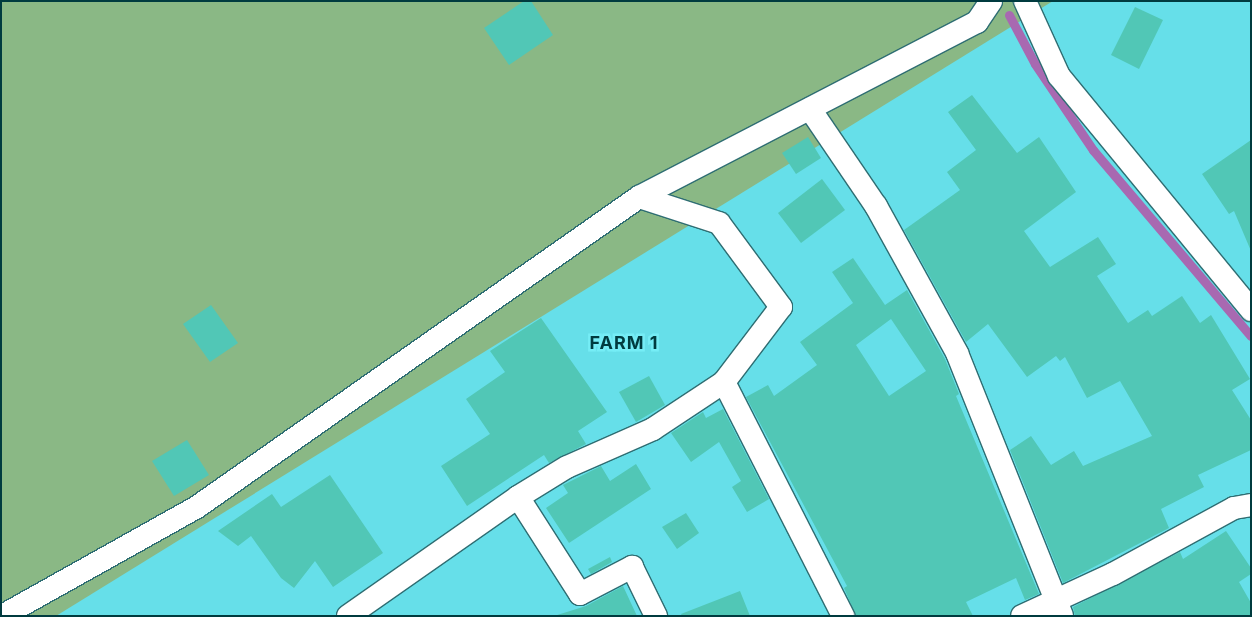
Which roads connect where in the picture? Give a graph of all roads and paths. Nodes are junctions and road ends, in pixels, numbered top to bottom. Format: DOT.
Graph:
graph roads {
  1 [pos="991,1"];
  2 [pos="1025,1"];
  3 [pos="810,109"];
  4 [pos="639,197"];
  5 [pos="1251,310"];
  6 [pos="724,382"];
  7 [pos="518,496"];
  8 [pos="1251,505"];
  9 [pos="1059,608"];
  10 [pos="2,616"];
  11 [pos="348,616"];
  12 [pos="656,616"];
  13 [pos="843,616"];
  14 [pos="1022,616"];
  1 -- 3 [label="street"];
  2 -- 5 [label="street"];
  3 -- 4 [label="street"];
  3 -- 9 [label="street"];
  4 -- 6 [label="street"];
  4 -- 10 [label="street"];
  6 -- 7 [label="street"];
  6 -- 13 [label="street"];
  7 -- 11 [label="street"];
  7 -- 12 [label="street"];
  8 -- 9 [label="street"];
  9 -- 14 [label="street"];
}
